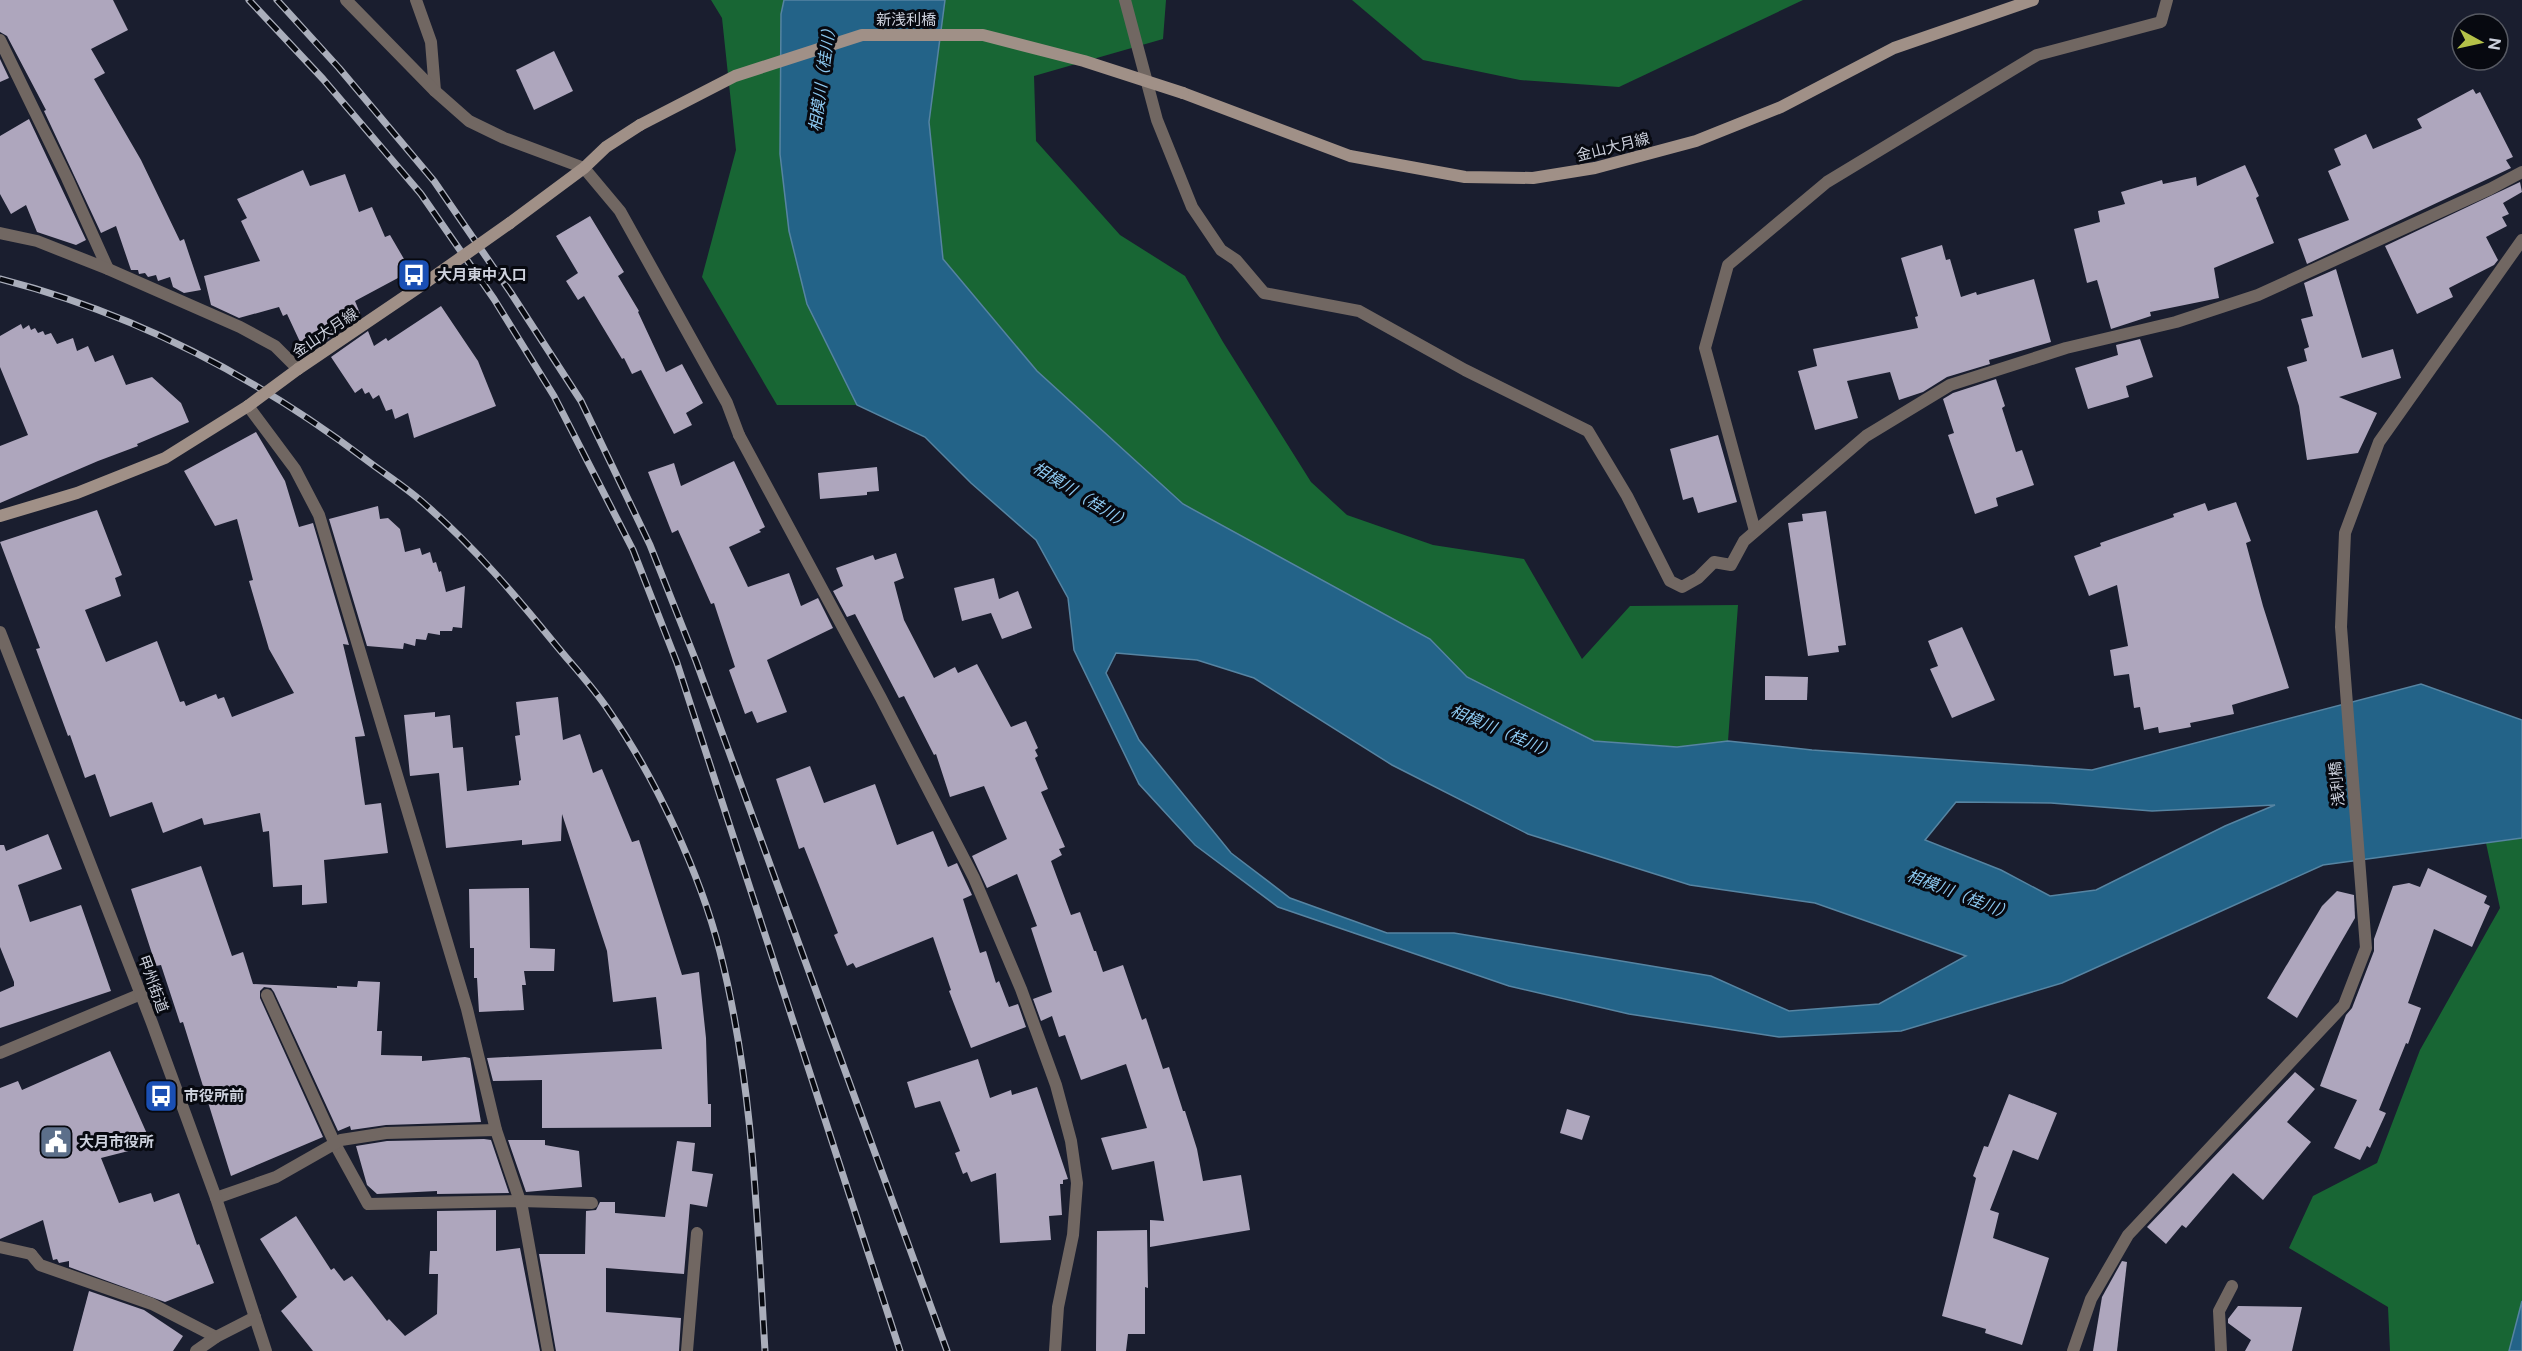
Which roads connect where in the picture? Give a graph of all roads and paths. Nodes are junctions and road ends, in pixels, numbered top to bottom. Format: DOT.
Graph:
graph roads {
  1 [pos="346,0"];
  2 [pos="416,0"];
  3 [pos="1125,0"];
  4 [pos="2033,0"];
  5 [pos="2167,0"];
  6 [pos="0,40"];
  7 [pos="435,91"];
  8 [pos="1183,93"];
  9 [pos="640,125"];
  10 [pos="584,168"];
  11 [pos="2522,172"];
  12 [pos="0,233"];
  13 [pos="2522,240"];
  14 [pos="108,269"];
  15 [pos="298,369"];
  16 [pos="248,406"];
  17 [pos="0,516"];
  18 [pos="1755,531"];
  19 [pos="0,632"];
  20 [pos="141,994"];
  21 [pos="267,995"];
  22 [pos="0,1053"];
  23 [pos="496,1130"];
  24 [pos="335,1144"];
  25 [pos="216,1198"];
  26 [pos="520,1201"];
  27 [pos="592,1203"];
  28 [pos="697,1233"];
  29 [pos="0,1247"];
  30 [pos="2232,1286"];
  31 [pos="255,1317"];
  32 [pos="216,1337"];
  33 [pos="196,1351"];
  34 [pos="266,1351"];
  35 [pos="548,1351"];
  36 [pos="687,1351"];
  37 [pos="1055,1351"];
  38 [pos="2073,1351"];
  39 [pos="2221,1351"];
  1 -- 7 [label="street"];
  2 -- 7 [label="street"];
  3 -- 18 [label="street"];
  4 -- 8 [label="main road, 金山大月線"];
  5 -- 18 [label="street"];
  6 -- 14 [label="street"];
  7 -- 10 [label="street"];
  8 -- 9 [label="main road, 新浅利橋, bridge"];
  9 -- 10 [label="main road, 金山大月線"];
  10 -- 15 [label="main road, 金山大月線, bridge"];
  10 -- 37 [label="street"];
  11 -- 18 [label="street"];
  12 -- 14 [label="street"];
  13 -- 38 [label="street, 浅利橋"];
  14 -- 15 [label="street"];
  15 -- 16 [label="main road, 金山大月線, bridge"];
  16 -- 17 [label="main road, 金山大月線"];
  16 -- 23 [label="street"];
  19 -- 20 [label="street, 甲州街道"];
  20 -- 22 [label="street"];
  20 -- 25 [label="street, 甲州街道"];
  21 -- 24 [label="street"];
  23 -- 24 [label="street"];
  23 -- 26 [label="street"];
  24 -- 25 [label="street"];
  24 -- 26 [label="street"];
  25 -- 31 [label="street, 甲州街道"];
  26 -- 27 [label="street"];
  26 -- 35 [label="street"];
  28 -- 36 [label="street"];
  29 -- 32 [label="street"];
  30 -- 39 [label="street"];
  31 -- 32 [label="street"];
  31 -- 34 [label="street, 甲州街道"];
  32 -- 33 [label="street"];
}
